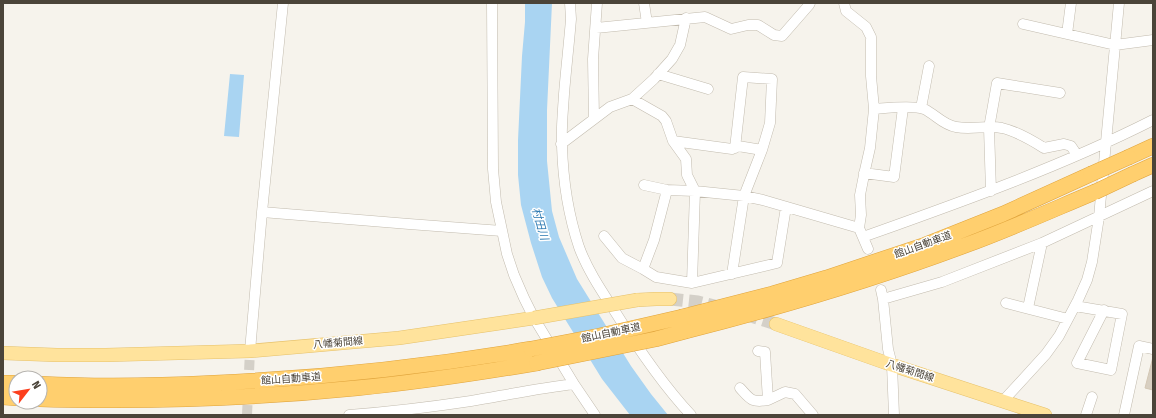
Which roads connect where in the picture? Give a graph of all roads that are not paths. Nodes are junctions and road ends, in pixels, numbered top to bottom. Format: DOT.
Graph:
graph roads {
  1 [pos="283,3"];
  2 [pos="492,3"];
  3 [pos="570,3"];
  4 [pos="597,3"];
  5 [pos="644,3"];
  6 [pos="810,3"];
  7 [pos="844,3"];
  8 [pos="1071,3"];
  9 [pos="1119,3"];
  10 [pos="686,18"];
  11 [pos="647,23"];
  12 [pos="1024,24"];
  13 [pos="596,28"];
  14 [pos="1067,34"];
  15 [pos="1153,40"];
  16 [pos="1115,45"];
  17 [pos="929,66"];
  18 [pos="658,74"];
  19 [pos="708,89"];
  20 [pos="1060,92"];
  21 [pos="632,99"];
  22 [pos="903,108"];
  23 [pos="921,108"];
  24 [pos="874,109"];
  25 [pos="594,119"];
  26 [pos="1153,120"];
  27 [pos="989,128"];
  28 [pos="673,141"];
  29 [pos="1105,143"];
  30 [pos="561,144"];
  31 [pos="1153,146"];
  32 [pos="735,148"];
  33 [pos="762,150"];
  34 [pos="1077,155"];
  35 [pos="1153,165"];
  36 [pos="864,173"];
  37 [pos="644,185"];
  38 [pos="667,190"];
  39 [pos="695,191"];
  40 [pos="991,191"];
  41 [pos="1153,191"];
  42 [pos="744,196"];
  43 [pos="786,206"];
  44 [pos="262,212"];
  45 [pos="1099,217"];
  46 [pos="502,231"];
  47 [pos="861,232"];
  48 [pos="604,236"];
  49 [pos="1042,243"];
  50 [pos="868,249"];
  51 [pos="643,269"];
  52 [pos="732,274"];
  53 [pos="692,283"];
  54 [pos="670,299"];
  55 [pos="1006,303"];
  56 [pos="1075,306"];
  57 [pos="1028,308"];
  58 [pos="1104,310"];
  59 [pos="534,318"];
  60 [pos="1068,319"];
  61 [pos="684,324"];
  62 [pos="776,324"];
  63 [pos="1153,348"];
  64 [pos="250,351"];
  65 [pos="758,351"];
  66 [pos="3,353"];
  67 [pos="892,365"];
  68 [pos="48,384"];
  69 [pos="574,384"];
  70 [pos="740,388"];
  71 [pos="1092,397"];
  72 [pos="48,399"];
  73 [pos="768,400"];
  74 [pos="1003,401"];
  75 [pos="392,413"];
  76 [pos="1088,414"];
  77 [pos="349,415"];
  78 [pos="596,415"];
  79 [pos="691,415"];
  80 [pos="813,415"];
  81 [pos="894,415"];
  82 [pos="1045,415"];
  83 [pos="1124,415"];
  1 -- 44 [label="street"];
  2 -- 46 [label="street"];
  3 -- 30 [label="street"];
  4 -- 13 [label="street"];
  5 -- 11 [label="street"];
  6 -- 10 [label="street"];
  7 -- 24 [label="street"];
  8 -- 14 [label="street"];
  9 -- 16 [label="street"];
  10 -- 11 [label="street"];
  10 -- 18 [label="street"];
  11 -- 13 [label="street"];
  12 -- 14 [label="street"];
  13 -- 25 [label="street"];
  14 -- 16 [label="street"];
  15 -- 16 [label="street"];
  16 -- 29 [label="street"];
  17 -- 23 [label="street"];
  18 -- 19 [label="street"];
  18 -- 21 [label="street"];
  20 -- 27 [label="street"];
  21 -- 25 [label="street"];
  21 -- 28 [label="street"];
  22 -- 23 [label="street"];
  22 -- 24 [label="street"];
  22 -- 36 [label="street"];
  23 -- 27 [label="street"];
  24 -- 36 [label="street"];
  25 -- 30 [label="street"];
  26 -- 29 [label="street"];
  27 -- 34 [label="street"];
  27 -- 40 [label="street"];
  28 -- 32 [label="street"];
  28 -- 39 [label="street"];
  29 -- 34 [label="street"];
  29 -- 45 [label="street"];
  30 -- 79 [label="street"];
  31 -- 61 [label="highway, 館山自動車道, bridge"];
  32 -- 33 [label="street"];
  32 -- 33 [label="street"];
  33 -- 42 [label="street"];
  34 -- 40 [label="street"];
  35 -- 61 [label="highway, 館山自動車道, bridge"];
  36 -- 47 [label="street"];
  37 -- 38 [label="street"];
  38 -- 39 [label="street"];
  38 -- 51 [label="street"];
  39 -- 42 [label="street"];
  39 -- 53 [label="street"];
  40 -- 47 [label="street"];
  41 -- 45 [label="street"];
  42 -- 43 [label="street"];
  42 -- 52 [label="street"];
  43 -- 47 [label="street"];
  43 -- 52 [label="street"];
  44 -- 46 [label="street"];
  44 -- 64 [label="street"];
  45 -- 49 [label="street"];
  45 -- 56 [label="street"];
  46 -- 59 [label="street"];
  47 -- 50 [label="street"];
  48 -- 51 [label="street"];
  49 -- 57 [label="street"];
  49 -- 67 [label="street"];
  51 -- 53 [label="street"];
  52 -- 53 [label="street"];
  54 -- 59 [label="main road, 八幡菊間線, bridge"];
  55 -- 57 [label="street"];
  56 -- 58 [label="street"];
  56 -- 60 [label="street"];
  57 -- 60 [label="street"];
  58 -- 58 [label="street"];
  59 -- 64 [label="main road, 八幡菊間線"];
  59 -- 69 [label="street"];
  60 -- 74 [label="street"];
  61 -- 68 [label="highway, 館山自動車道, bridge"];
  61 -- 72 [label="highway, 館山自動車道, bridge"];
  62 -- 67 [label="main road, 八幡菊間線"];
  63 -- 83 [label="street"];
  64 -- 66 [label="main road, 八幡菊間線"];
  65 -- 73 [label="street"];
  67 -- 74 [label="main road, 八幡菊間線"];
  67 -- 81 [label="street"];
  69 -- 75 [label="street"];
  69 -- 78 [label="street"];
  70 -- 73 [label="street"];
  71 -- 76 [label="street"];
  73 -- 80 [label="street"];
  74 -- 82 [label="main road, 八幡菊間線"];
  75 -- 77 [label="street"];
}
